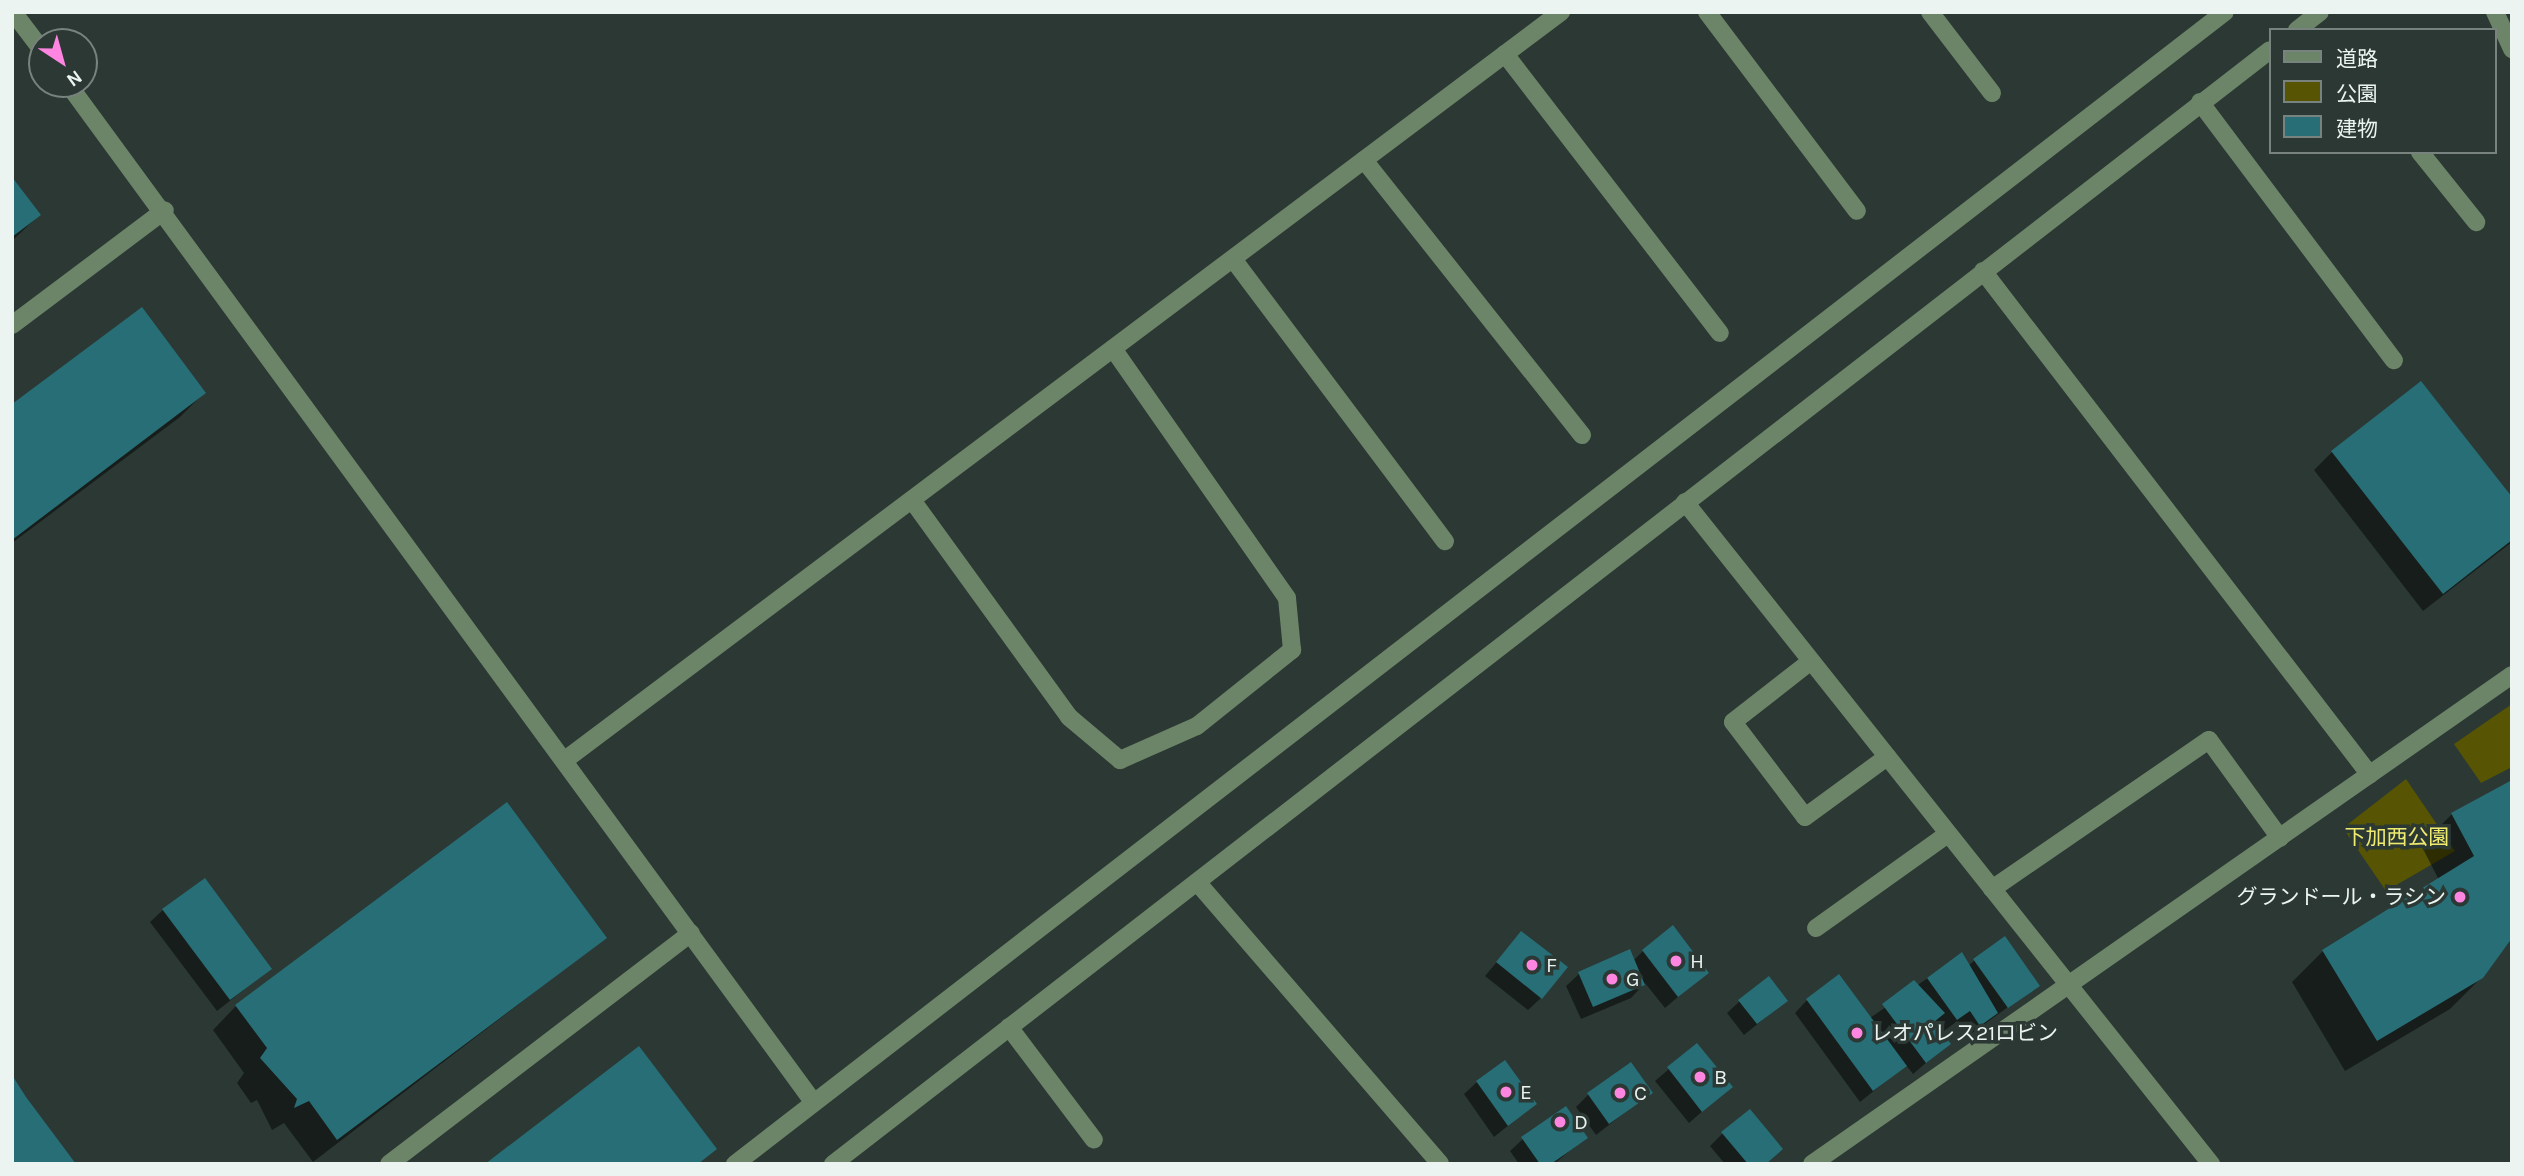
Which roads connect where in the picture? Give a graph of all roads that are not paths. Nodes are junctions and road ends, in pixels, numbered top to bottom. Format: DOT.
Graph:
graph roads {
  1 [pos="13,12"];
  2 [pos="1561,12"];
  3 [pos="1707,12"];
  4 [pos="1930,12"];
  5 [pos="2225,12"];
  6 [pos="2495,12"];
  7 [pos="2318,20"];
  8 [pos="2301,28"];
  9 [pos="28,32"];
  10 [pos="2512,49"];
  11 [pos="2268,51"];
  12 [pos="1505,54"];
  13 [pos="1992,93"];
  14 [pos="79,98"];
  15 [pos="2200,102"];
  16 [pos="2422,154"];
  17 [pos="1364,160"];
  18 [pos="165,210"];
  19 [pos="1857,211"];
  20 [pos="2476,222"];
  21 [pos="1233,259"];
  22 [pos="1983,271"];
  23 [pos="12,325"];
  24 [pos="1720,333"];
  25 [pos="1113,349"];
  26 [pos="2395,360"];
  27 [pos="1582,435"];
  28 [pos="912,500"];
  29 [pos="1685,502"];
  30 [pos="1445,541"];
  31 [pos="1811,661"];
  32 [pos="2512,675"];
  33 [pos="1888,757"];
  34 [pos="565,760"];
  35 [pos="2370,775"];
  36 [pos="1948,834"];
  37 [pos="2280,838"];
  38 [pos="1196,882"];
  39 [pos="1992,889"];
  40 [pos="1816,928"];
  41 [pos="691,933"];
  42 [pos="2069,985"];
  43 [pos="1009,1027"];
  44 [pos="812,1100"];
  45 [pos="1094,1140"];
  46 [pos="388,1164"];
  47 [pos="735,1164"];
  48 [pos="833,1164"];
  49 [pos="1440,1164"];
  50 [pos="1812,1164"];
  51 [pos="2211,1164"];
  1 -- 9 [label="street"];
  2 -- 12 [label="street"];
  3 -- 19 [label="street"];
  4 -- 13 [label="street"];
  5 -- 44 [label="street"];
  6 -- 10 [label="street"];
  7 -- 8 [label="street"];
  11 -- 15 [label="street"];
  12 -- 17 [label="street"];
  12 -- 24 [label="street"];
  14 -- 18 [label="street"];
  15 -- 22 [label="street"];
  15 -- 26 [label="street"];
  16 -- 20 [label="street"];
  17 -- 21 [label="street"];
  17 -- 27 [label="street"];
  18 -- 23 [label="street"];
  18 -- 34 [label="street"];
  21 -- 25 [label="street"];
  21 -- 30 [label="street"];
  22 -- 29 [label="street"];
  22 -- 35 [label="street"];
  25 -- 28 [label="street"];
  25 -- 28 [label="street"];
  28 -- 34 [label="street"];
  29 -- 31 [label="street"];
  29 -- 38 [label="street"];
  31 -- 33 [label="street"];
  31 -- 33 [label="street"];
  32 -- 35 [label="street"];
  33 -- 36 [label="street"];
  34 -- 41 [label="street"];
  35 -- 37 [label="street"];
  36 -- 39 [label="street"];
  36 -- 40 [label="street"];
  37 -- 39 [label="street"];
  37 -- 42 [label="street"];
  38 -- 43 [label="street"];
  38 -- 49 [label="street"];
  39 -- 42 [label="street"];
  41 -- 44 [label="street"];
  41 -- 46 [label="street"];
  42 -- 50 [label="street"];
  42 -- 51 [label="street"];
  43 -- 45 [label="street"];
  43 -- 48 [label="street"];
  44 -- 47 [label="street"];
}
